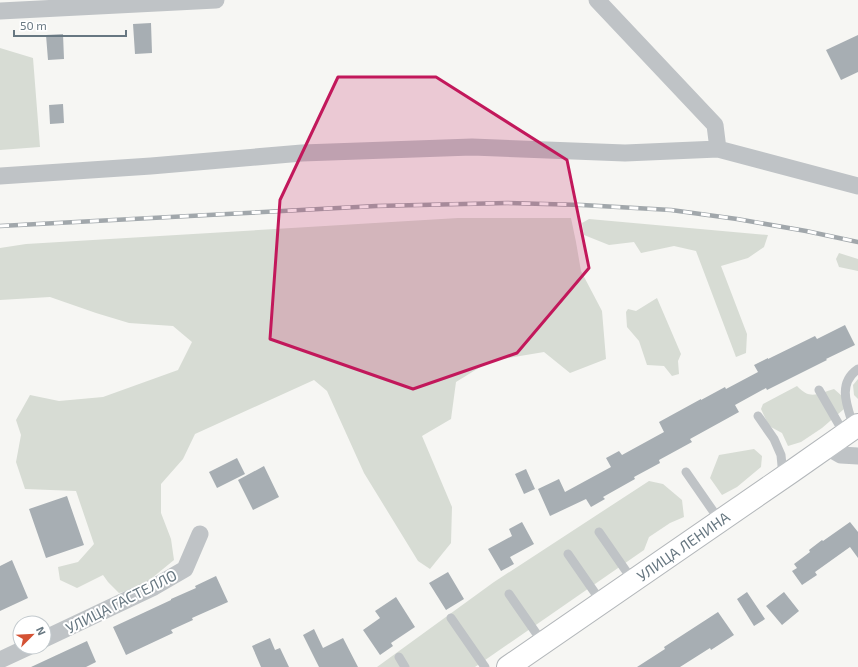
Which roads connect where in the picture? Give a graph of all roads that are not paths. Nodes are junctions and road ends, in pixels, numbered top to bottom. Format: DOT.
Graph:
graph roads {
  1 [pos="216,0"];
  2 [pos="597,0"];
  3 [pos="0,11"];
  4 [pos="718,149"];
  5 [pos="0,176"];
  6 [pos="858,186"];
  7 [pos="858,369"];
  8 [pos="820,390"];
  9 [pos="758,416"];
  10 [pos="852,429"];
  11 [pos="827,447"];
  12 [pos="858,456"];
  13 [pos="686,472"];
  14 [pos="783,478"];
  15 [pos="720,521"];
  16 [pos="599,532"];
  17 [pos="200,534"];
  18 [pos="568,554"];
  19 [pos="633,581"];
  20 [pos="509,594"];
  21 [pos="602,603"];
  22 [pos="451,618"];
  23 [pos="52,635"];
  24 [pos="543,643"];
  25 [pos="12,654"];
  26 [pos="399,658"];
  27 [pos="0,660"];
  28 [pos="406,667"];
  29 [pos="485,667"];
  30 [pos="508,667"];
  1 -- 3 [label="street"];
  2 -- 4 [label="street"];
  4 -- 5 [label="street"];
  4 -- 6 [label="street"];
  7 -- 10 [label="lane"];
  8 -- 10 [label="lane"];
  9 -- 14 [label="lane"];
  10 -- 11 [label="main road, УЛИЦА ЛЕНИНА"];
  11 -- 12 [label="street"];
  11 -- 14 [label="main road, УЛИЦА ЛЕНИНА"];
  13 -- 15 [label="lane"];
  14 -- 15 [label="main road, УЛИЦА ЛЕНИНА"];
  15 -- 19 [label="main road, УЛИЦА ЛЕНИНА"];
  16 -- 19 [label="lane"];
  17 -- 23 [label="street, УЛИЦА ГАСТЕЛЛО"];
  18 -- 21 [label="lane"];
  19 -- 21 [label="main road, УЛИЦА ЛЕНИНА"];
  20 -- 24 [label="lane"];
  21 -- 24 [label="main road, УЛИЦА ЛЕНИНА"];
  22 -- 29 [label="lane"];
  24 -- 30 [label="main road, УЛИЦА ЛЕНИНА"];
  25 -- 27 [label="street"];
  26 -- 28 [label="lane"];
}
